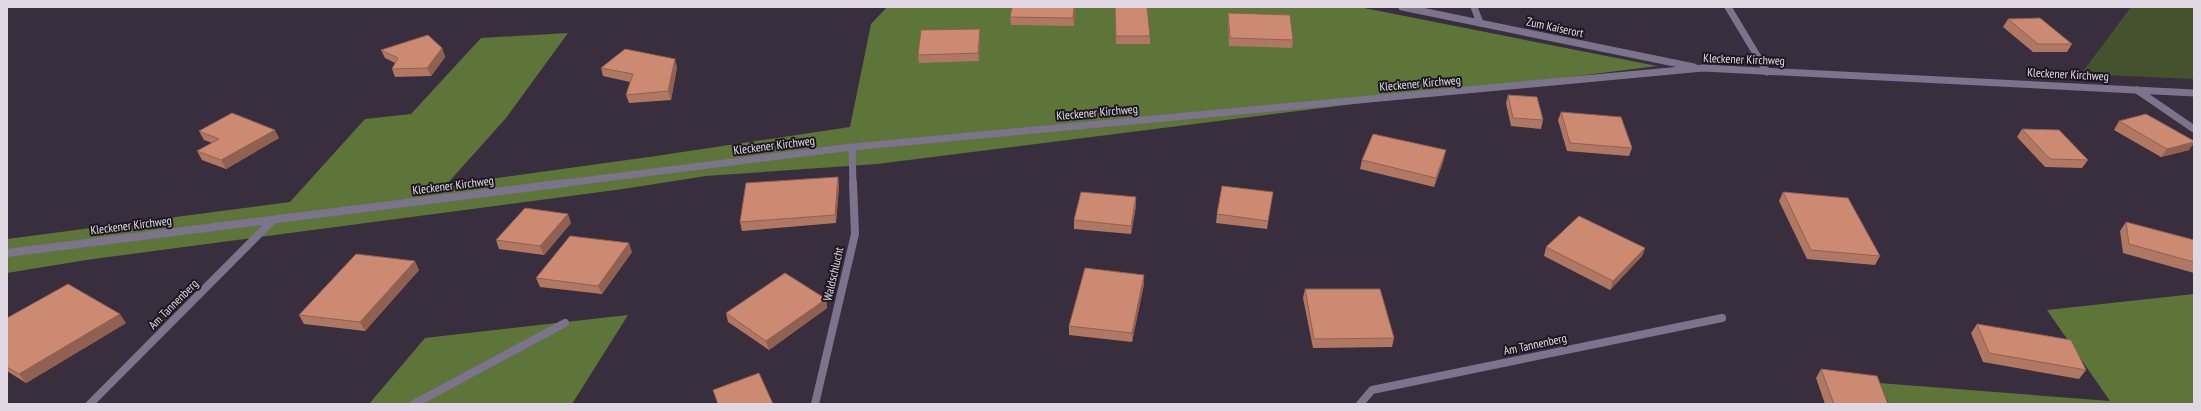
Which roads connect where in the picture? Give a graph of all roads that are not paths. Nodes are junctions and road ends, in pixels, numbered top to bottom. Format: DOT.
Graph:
graph roads {
  1 [pos="1402,7"];
  2 [pos="1474,7"];
  3 [pos="1728,7"];
  4 [pos="1480,23"];
  5 [pos="1703,68"];
  6 [pos="1767,72"];
  7 [pos="2137,90"];
  8 [pos="2190,92"];
  9 [pos="2194,98"];
  10 [pos="2194,129"];
  11 [pos="852,147"];
  12 [pos="274,220"];
  13 [pos="7,253"];
  14 [pos="1722,318"];
  15 [pos="565,323"];
  16 [pos="90,404"];
  17 [pos="414,404"];
  18 [pos="815,404"];
  19 [pos="1360,404"];
  1 -- 4 [label="street, Zum Kaiserort"];
  2 -- 4 [label="street"];
  3 -- 6 [label="street"];
  4 -- 5 [label="street, Zum Kaiserort"];
  5 -- 6 [label="street, Kleckener Kirchweg"];
  5 -- 11 [label="street, Kleckener Kirchweg"];
  6 -- 7 [label="street, Kleckener Kirchweg"];
  7 -- 8 [label="street, Kleckener Kirchweg"];
  7 -- 10 [label="street"];
  8 -- 9 [label="street"];
  11 -- 12 [label="street, Kleckener Kirchweg"];
  11 -- 18 [label="street, Waldschlucht"];
  12 -- 13 [label="street, Kleckener Kirchweg"];
  12 -- 16 [label="street, Am Tannenberg"];
  14 -- 19 [label="street, Am Tannenberg"];
  15 -- 17 [label="street"];
}
